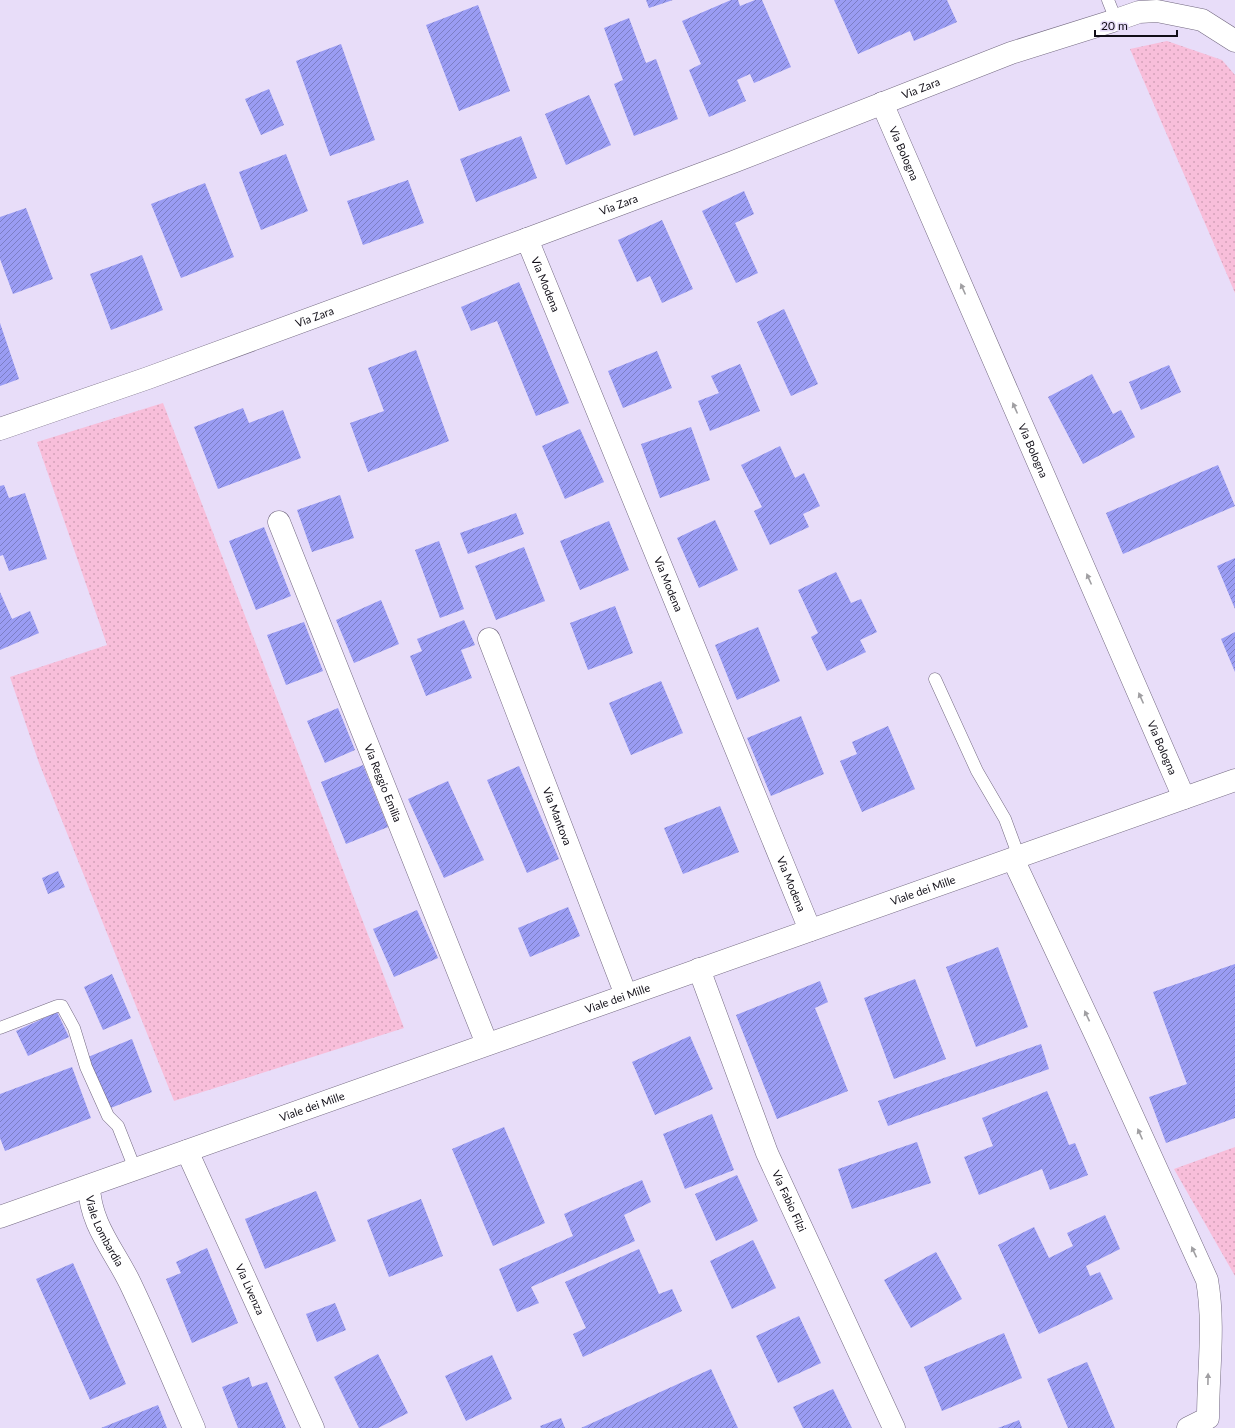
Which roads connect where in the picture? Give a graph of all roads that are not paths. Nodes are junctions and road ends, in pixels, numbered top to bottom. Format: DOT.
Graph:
graph roads {
  1 [pos="1112,10"];
  2 [pos="1235,41"];
  3 [pos="882,103"];
  4 [pos="527,239"];
  5 [pos="0,429"];
  6 [pos="279,522"];
  7 [pos="489,639"];
  8 [pos="935,679"];
  9 [pos="1235,780"];
  10 [pos="1184,798"];
  11 [pos="1016,858"];
  12 [pos="810,930"];
  13 [pos="699,969"];
  14 [pos="626,995"];
  15 [pos="0,1028"];
  16 [pos="487,1044"];
  17 [pos="187,1151"];
  18 [pos="135,1170"];
  19 [pos="89,1186"];
  20 [pos="0,1217"];
  21 [pos="194,1428"];
  22 [pos="313,1428"];
  23 [pos="894,1428"];
  24 [pos="1188,1428"];
  1 -- 2 [label="street, Via Zara"];
  1 -- 3 [label="street, Via Zara"];
  3 -- 4 [label="street, Via Zara"];
  10 -- 3 [label="street, Via Bologna, one-way"];
  4 -- 5 [label="street, Via Zara"];
  4 -- 12 [label="street, Via Modena"];
  6 -- 16 [label="street, Via Reggio Emilia"];
  7 -- 14 [label="street, Via Mantova"];
  8 -- 11 [label="lane"];
  9 -- 10 [label="street, Viale dei Mille"];
  10 -- 11 [label="street, Viale dei Mille"];
  11 -- 12 [label="street, Viale dei Mille"];
  24 -- 11 [label="street, one-way"];
  12 -- 13 [label="street, Viale dei Mille"];
  13 -- 14 [label="street, Viale dei Mille"];
  13 -- 23 [label="street, Via Fabio Filzi"];
  14 -- 16 [label="street, Viale dei Mille"];
  15 -- 18 [label="lane"];
  16 -- 17 [label="street, Viale dei Mille"];
  17 -- 18 [label="street, Viale dei Mille"];
  17 -- 22 [label="street, Via Livenza"];
  18 -- 19 [label="street, Viale dei Mille"];
  19 -- 20 [label="street, Viale dei Mille"];
  19 -- 21 [label="street, Viale Lombardia"];
}
